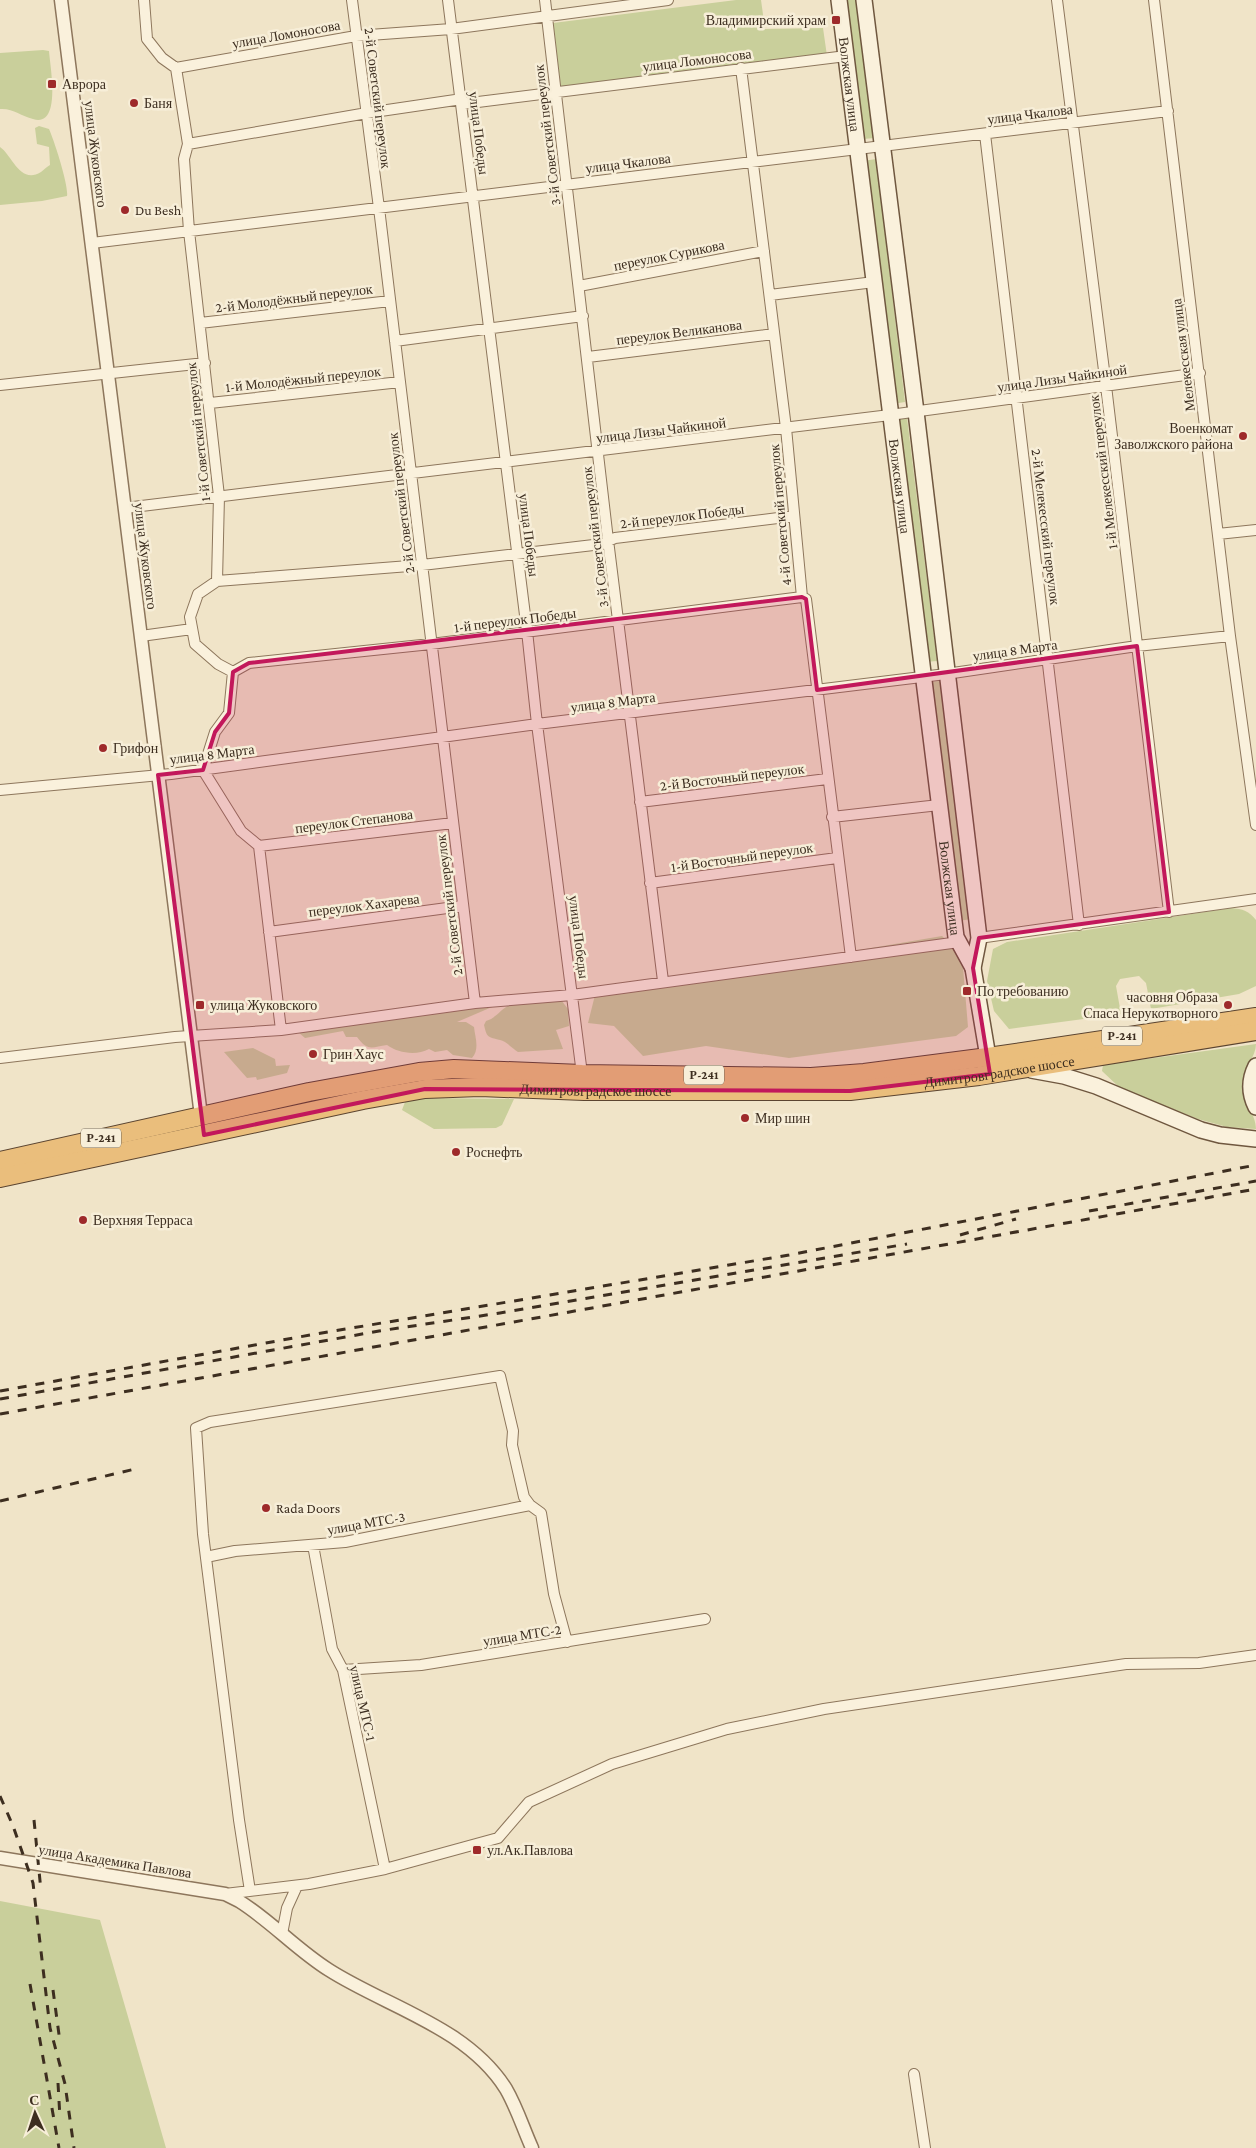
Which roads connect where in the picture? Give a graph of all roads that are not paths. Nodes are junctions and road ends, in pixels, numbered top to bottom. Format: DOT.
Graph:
graph roads {
  1 [pos="62,0"];
  2 [pos="144,0"];
  3 [pos="352,0"];
  4 [pos="448,0"];
  5 [pos="545,0"];
  6 [pos="668,0"];
  7 [pos="839,0"];
  8 [pos="864,0"];
  9 [pos="1057,0"];
  10 [pos="1154,0"];
  11 [pos="547,16"];
  12 [pos="451,28"];
  13 [pos="356,36"];
  14 [pos="846,56"];
  15 [pos="176,68"];
  16 [pos="741,68"];
  17 [pos="556,92"];
  18 [pos="462,101"];
  19 [pos="1168,111"];
  20 [pos="366,113"];
  21 [pos="1073,123"];
  22 [pos="985,134"];
  23 [pos="188,144"];
  24 [pos="882,146"];
  25 [pos="857,149"];
  26 [pos="753,162"];
  27 [pos="567,185"];
  28 [pos="474,196"];
  29 [pos="379,208"];
  30 [pos="190,231"];
  31 [pos="92,243"];
  32 [pos="764,251"];
  33 [pos="874,282"];
  34 [pos="579,286"];
  35 [pos="770,295"];
  36 [pos="390,301"];
  37 [pos="583,316"];
  38 [pos="200,323"];
  39 [pos="490,328"];
  40 [pos="774,334"];
  41 [pos="395,341"];
  42 [pos="588,357"];
  43 [pos="205,363"];
  44 [pos="1200,373"];
  45 [pos="108,374"];
  46 [pos="400,382"];
  47 [pos="0,385"];
  48 [pos="1106,386"];
  49 [pos="1016,398"];
  50 [pos="210,403"];
  51 [pos="916,412"];
  52 [pos="890,415"];
  53 [pos="786,428"];
  54 [pos="599,451"];
  55 [pos="506,463"];
  56 [pos="411,475"];
  57 [pos="220,496"];
  58 [pos="125,508"];
  59 [pos="794,516"];
  60 [pos="1256,530"];
  61 [pos="1218,534"];
  62 [pos="608,540"];
  63 [pos="518,554"];
  64 [pos="422,564"];
  65 [pos="216,581"];
  66 [pos="802,597"];
  67 [pos="619,620"];
  68 [pos="192,629"];
  69 [pos="527,631"];
  70 [pos="141,636"];
  71 [pos="1230,636"];
  72 [pos="432,644"];
  73 [pos="1138,646"];
  74 [pos="1048,658"];
  75 [pos="233,672"];
  76 [pos="946,674"];
  77 [pos="924,676"];
  78 [pos="817,690"];
  79 [pos="629,714"];
  80 [pos="537,724"];
  81 [pos="442,738"];
  82 [pos="203,770"];
  83 [pos="158,775"];
  84 [pos="827,779"];
  85 [pos="0,790"];
  86 [pos="640,802"];
  87 [pos="939,804"];
  88 [pos="832,818"];
  89 [pos="453,823"];
  90 [pos="1256,825"];
  91 [pos="259,846"];
  92 [pos="837,858"];
  93 [pos="650,883"];
  94 [pos="1256,899"];
  95 [pos="462,906"];
  96 [pos="1169,912"];
  97 [pos="1079,925"];
  98 [pos="269,932"];
  99 [pos="979,938"];
  100 [pos="959,942"];
  101 [pos="851,957"];
  102 [pos="973,968"];
  103 [pos="663,982"];
  104 [pos="572,995"];
  105 [pos="475,1003"];
  106 [pos="1256,1016"];
  107 [pos="281,1030"];
  108 [pos="1256,1031"];
  109 [pos="191,1036"];
  110 [pos="0,1058"];
  111 [pos="989,1066"];
  112 [pos="1256,1066"];
  113 [pos="1024,1069"];
  114 [pos="582,1074"];
  115 [pos="1256,1107"];
  116 [pos="201,1116"];
  117 [pos="204,1135"];
  118 [pos="1256,1138"];
  119 [pos="1,1157"];
  120 [pos="0,1178"];
  121 [pos="530,1504"];
  122 [pos="314,1545"];
  123 [pos="206,1556"];
  124 [pos="705,1619"];
  125 [pos="567,1642"];
  126 [pos="1256,1655"];
  127 [pos="343,1670"];
  128 [pos="0,1858"];
  129 [pos="385,1869"];
  130 [pos="297,1886"];
  131 [pos="250,1891"];
  132 [pos="225,1894"];
  133 [pos="282,1934"];
  134 [pos="914,2074"];
  135 [pos="529,2147"];
  136 [pos="925,2148"];
  1 -- 31 [label="street, улица Жуковского"];
  2 -- 15 [label="street"];
  3 -- 13 [label="street, 2-й Советский переулок"];
  4 -- 12 [label="street, улица Победы"];
  5 -- 11 [label="street, 3-й Советский переулок"];
  6 -- 11 [label="street, улица Ломоносова"];
  7 -- 14 [label="main road, Волжская улица"];
  8 -- 24 [label="main road, Волжская улица"];
  9 -- 21 [label="street, 1-й Мелекесский переулок"];
  10 -- 19 [label="street, Мелекесская улица"];
  11 -- 12 [label="street, улица Ломоносова"];
  11 -- 17 [label="street, 3-й Советский переулок"];
  12 -- 13 [label="street, улица Ломоносова"];
  12 -- 18 [label="street, улица Победы"];
  13 -- 15 [label="street, улица Ломоносова"];
  13 -- 20 [label="street, 2-й Советский переулок"];
  14 -- 16 [label="street, улица Ломоносова"];
  14 -- 25 [label="main road, Волжская улица"];
  15 -- 23 [label="street, 1-й Советский переулок"];
  16 -- 17 [label="street, улица Ломоносова"];
  16 -- 26 [label="street, 4-й Советский переулок"];
  17 -- 18 [label="street, улица Ломоносова"];
  17 -- 27 [label="street, 3-й Советский переулок"];
  18 -- 20 [label="street, улица Ломоносова"];
  18 -- 28 [label="street, улица Победы"];
  19 -- 21 [label="street, улица Чкалова"];
  19 -- 44 [label="street, Мелекесская улица"];
  20 -- 23 [label="street, улица Ломоносова"];
  20 -- 29 [label="street, 2-й Советский переулок"];
  21 -- 22 [label="street, улица Чкалова"];
  21 -- 48 [label="street, 1-й Мелекесский переулок"];
  22 -- 24 [label="street, улица Чкалова"];
  22 -- 49 [label="street, 2-й Мелекесский переулок"];
  23 -- 30 [label="street, 1-й Советский переулок"];
  24 -- 25 [label="street, улица Чкалова"];
  24 -- 51 [label="main road, Волжская улица"];
  25 -- 26 [label="street, улица Чкалова"];
  25 -- 33 [label="main road, Волжская улица"];
  26 -- 27 [label="street, улица Чкалова"];
  26 -- 32 [label="street, 4-й Советский переулок"];
  27 -- 28 [label="street, улица Чкалова"];
  27 -- 34 [label="street, 3-й Советский переулок"];
  28 -- 29 [label="street, улица Чкалова"];
  28 -- 39 [label="street, улица Победы"];
  29 -- 30 [label="street, улица Чкалова"];
  29 -- 36 [label="street, 2-й Советский переулок"];
  30 -- 31 [label="street, улица Чкалова"];
  30 -- 38 [label="street, 1-й Советский переулок"];
  31 -- 45 [label="street, улица Жуковского"];
  32 -- 34 [label="street, переулок Сурикова"];
  32 -- 35 [label="street, 4-й Советский переулок"];
  33 -- 35 [label="street"];
  33 -- 52 [label="main road, Волжская улица"];
  34 -- 37 [label="street, 3-й Советский переулок"];
  35 -- 40 [label="street, 4-й Советский переулок"];
  36 -- 38 [label="street, 2-й Молодёжный переулок"];
  36 -- 41 [label="street, 2-й Советский переулок"];
  37 -- 39 [label="street"];
  37 -- 42 [label="street, 3-й Советский переулок"];
  38 -- 43 [label="street, 1-й Советский переулок"];
  39 -- 41 [label="street"];
  39 -- 55 [label="street, улица Победы"];
  40 -- 42 [label="street, переулок Великанова"];
  40 -- 53 [label="street, 4-й Советский переулок"];
  41 -- 46 [label="street, 2-й Советский переулок"];
  42 -- 54 [label="street, 3-й Советский переулок"];
  43 -- 45 [label="street"];
  43 -- 50 [label="street, 1-й Советский переулок"];
  44 -- 48 [label="street, улица Лизы Чайкиной"];
  44 -- 61 [label="street, Мелекесская улица"];
  45 -- 47 [label="street"];
  45 -- 58 [label="street, улица Жуковского"];
  46 -- 50 [label="street, 1-й Молодёжный переулок"];
  46 -- 56 [label="street, 2-й Советский переулок"];
  48 -- 49 [label="street, улица Лизы Чайкиной"];
  48 -- 73 [label="street, 1-й Мелекесский переулок"];
  49 -- 51 [label="street, улица Лизы Чайкиной"];
  49 -- 74 [label="street, 2-й Мелекесский переулок"];
  50 -- 57 [label="street, 1-й Советский переулок"];
  51 -- 52 [label="street, улица Лизы Чайкиной"];
  51 -- 76 [label="main road, Волжская улица"];
  52 -- 53 [label="street, улица Лизы Чайкиной"];
  52 -- 77 [label="main road, Волжская улица"];
  53 -- 54 [label="street, улица Лизы Чайкиной"];
  53 -- 59 [label="street, 4-й Советский переулок"];
  54 -- 55 [label="street, улица Лизы Чайкиной"];
  54 -- 62 [label="street, 3-й Советский переулок"];
  55 -- 56 [label="street, улица Лизы Чайкиной"];
  55 -- 63 [label="street, улица Победы"];
  56 -- 57 [label="street, улица Лизы Чайкиной"];
  56 -- 64 [label="street, 2-й Советский переулок"];
  57 -- 58 [label="street, улица Лизы Чайкиной"];
  57 -- 65 [label="street, 1-й Советский переулок"];
  58 -- 70 [label="street, улица Жуковского"];
  59 -- 62 [label="street, 2-й переулок Победы"];
  59 -- 66 [label="street, 4-й Советский переулок"];
  60 -- 61 [label="street"];
  61 -- 71 [label="street, Мелекесская улица"];
  62 -- 63 [label="street, 2-й переулок Победы"];
  62 -- 67 [label="street, 3-й Советский переулок"];
  63 -- 64 [label="street, 2-й переулок Победы"];
  63 -- 69 [label="street, улица Победы"];
  64 -- 65 [label="street, 2-й переулок Победы"];
  64 -- 72 [label="street, 2-й Советский переулок"];
  65 -- 68 [label="street"];
  66 -- 67 [label="street, 1-й переулок Победы"];
  66 -- 78 [label="street, 4-й Советский переулок"];
  67 -- 69 [label="street, 1-й переулок Победы"];
  67 -- 79 [label="street, 3-й Советский переулок"];
  68 -- 70 [label="street"];
  68 -- 75 [label="street"];
  69 -- 72 [label="street, 1-й переулок Победы"];
  69 -- 80 [label="street, улица Победы"];
  70 -- 83 [label="street, улица Жуковского"];
  71 -- 73 [label="street, улица 8 Марта"];
  71 -- 90 [label="street, Мелекесская улица"];
  72 -- 75 [label="street, 1-й переулок Победы"];
  72 -- 81 [label="street, 2-й Советский переулок"];
  73 -- 74 [label="street, улица 8 Марта"];
  73 -- 96 [label="street, 1-й Мелекесский переулок"];
  74 -- 76 [label="street, улица 8 Марта"];
  74 -- 97 [label="street, 2-й Мелекесский переулок"];
  75 -- 82 [label="street"];
  76 -- 77 [label="street, улица 8 Марта"];
  76 -- 99 [label="main road, Волжская улица"];
  77 -- 78 [label="street, улица 8 Марта"];
  77 -- 87 [label="main road, Волжская улица"];
  78 -- 79 [label="street, улица 8 Марта"];
  78 -- 84 [label="street, 4-й Советский переулок"];
  79 -- 80 [label="street, улица 8 Марта"];
  79 -- 86 [label="street, 3-й Советский переулок"];
  80 -- 81 [label="street, улица 8 Марта"];
  80 -- 104 [label="street, улица Победы"];
  81 -- 82 [label="street, улица 8 Марта"];
  81 -- 89 [label="street, 2-й Советский переулок"];
  82 -- 83 [label="street, улица 8 Марта"];
  82 -- 91 [label="street"];
  83 -- 85 [label="street, улица 8 Марта"];
  83 -- 109 [label="street, улица Жуковского"];
  84 -- 86 [label="street, 2-й Восточный переулок"];
  84 -- 88 [label="street, 4-й Советский переулок"];
  86 -- 93 [label="street, 3-й Советский переулок"];
  87 -- 88 [label="street"];
  87 -- 100 [label="main road, Волжская улица"];
  88 -- 92 [label="street, 4-й Советский переулок"];
  89 -- 91 [label="street, переулок Степанова"];
  89 -- 95 [label="street, 2-й Советский переулок"];
  91 -- 98 [label="street"];
  92 -- 93 [label="street, 1-й Восточный переулок"];
  92 -- 101 [label="street, 4-й Советский переулок"];
  93 -- 103 [label="street, 3-й Советский переулок"];
  94 -- 96 [label="street"];
  95 -- 98 [label="street, переулок Хахарева"];
  95 -- 105 [label="street, 2-й Советский переулок"];
  96 -- 97 [label="street"];
  97 -- 99 [label="street"];
  98 -- 107 [label="street"];
  99 -- 102 [label="main road, Волжская улица"];
  100 -- 101 [label="street"];
  100 -- 102 [label="main road, Волжская улица"];
  101 -- 103 [label="street"];
  102 -- 111 [label="main road, Волжская улица"];
  103 -- 104 [label="street"];
  104 -- 105 [label="street"];
  104 -- 114 [label="street, улица Победы"];
  105 -- 107 [label="street"];
  106 -- 111 [label="highway, Димитровградское шоссе / Р-241"];
  107 -- 109 [label="street"];
  108 -- 113 [label="highway, Димитровградское шоссе / Р-241"];
  109 -- 110 [label="street"];
  109 -- 116 [label="street, улица Жуковского"];
  111 -- 113 [label="highway, Димитровградское шоссе / Р-241"];
  111 -- 114 [label="highway, Димитровградское шоссе / Р-241"];
  111 -- 117 [label="highway, Димитровградское шоссе / Р-241"];
  112 -- 115 [label="main road"];
  113 -- 118 [label="main road"];
  114 -- 116 [label="highway, Димитровградское шоссе / Р-241"];
  116 -- 117 [label="highway"];
  116 -- 119 [label="highway, Димитровградское шоссе / Р-241"];
  117 -- 120 [label="highway, Димитровградское шоссе / Р-241"];
  121 -- 122 [label="street, улица МТС-3"];
  121 -- 123 [label="street"];
  121 -- 125 [label="street"];
  122 -- 123 [label="street, улица МТС-3"];
  122 -- 127 [label="street, улица МТС-1"];
  123 -- 131 [label="street"];
  124 -- 125 [label="street, улица МТС-2"];
  125 -- 127 [label="street, улица МТС-2"];
  126 -- 129 [label="street"];
  127 -- 129 [label="street, улица МТС-1"];
  128 -- 132 [label="street, улица Академика Павлова"];
  129 -- 130 [label="street"];
  130 -- 131 [label="street"];
  130 -- 133 [label="street"];
  131 -- 132 [label="street"];
  132 -- 133 [label="street"];
  133 -- 135 [label="street"];
  134 -- 136 [label="street"];
}
